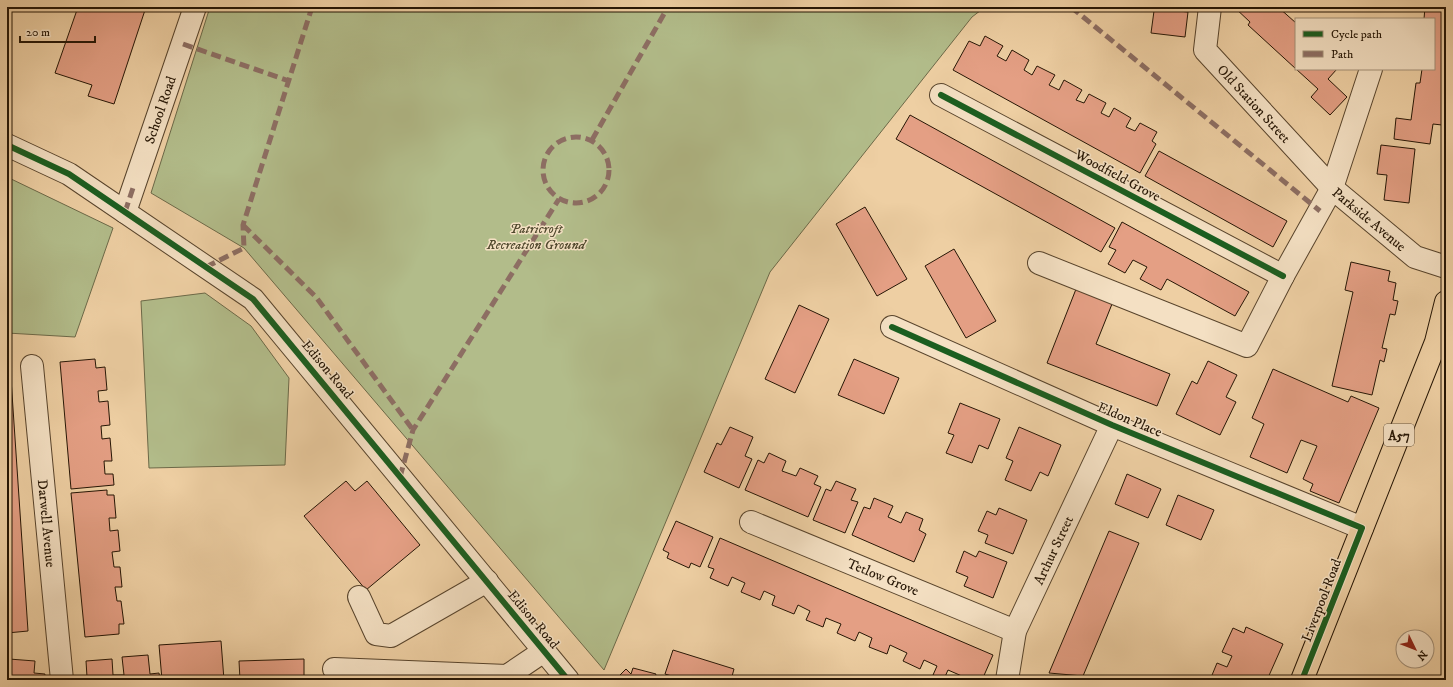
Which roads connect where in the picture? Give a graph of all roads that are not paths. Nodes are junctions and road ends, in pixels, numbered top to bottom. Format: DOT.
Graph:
graph roads {
  1 [pos="195,7"];
  2 [pos="1210,7"];
  3 [pos="1371,70"];
  4 [pos="941,95"];
  5 [pos="7,145"];
  6 [pos="1332,188"];
  7 [pos="125,212"];
  8 [pos="1039,263"];
  9 [pos="1446,267"];
  10 [pos="1283,276"];
  11 [pos="1446,302"];
  12 [pos="892,327"];
  13 [pos="32,366"];
  14 [pos="1112,426"];
  15 [pos="752,522"];
  16 [pos="1362,528"];
  17 [pos="487,581"];
  18 [pos="359,597"];
  19 [pos="1015,631"];
  20 [pos="544,651"];
  21 [pos="334,669"];
  22 [pos="370,675"];
  23 [pos="62,680"];
  24 [pos="568,680"];
  25 [pos="1007,680"];
  26 [pos="1302,680"];
  1 -- 7 [label="street, School Road"];
  2 -- 6 [label="street, Old Station Street"];
  3 -- 6 [label="street"];
  4 -- 10 [label="street, Woodfield Grove"];
  5 -- 7 [label="street, Edison Road"];
  6 -- 9 [label="street, Parkside Avenue"];
  6 -- 10 [label="street, Parkside Avenue"];
  7 -- 17 [label="street, Edison Road"];
  8 -- 10 [label="street, Parkside Avenue"];
  11 -- 16 [label="main road, Liverpool Road / A57"];
  12 -- 14 [label="street, Eldon Place"];
  13 -- 23 [label="street, Darwell Avenue"];
  14 -- 16 [label="street, Eldon Place"];
  14 -- 19 [label="street, Arthur Street"];
  15 -- 19 [label="street, Tetlow Grove"];
  16 -- 26 [label="main road, Liverpool Road / A57"];
  17 -- 18 [label="street"];
  17 -- 20 [label="street, Edison Road"];
  19 -- 25 [label="street, Arthur Street"];
  20 -- 22 [label="street"];
  20 -- 24 [label="street, Edison Road"];
  21 -- 22 [label="street"];
}
